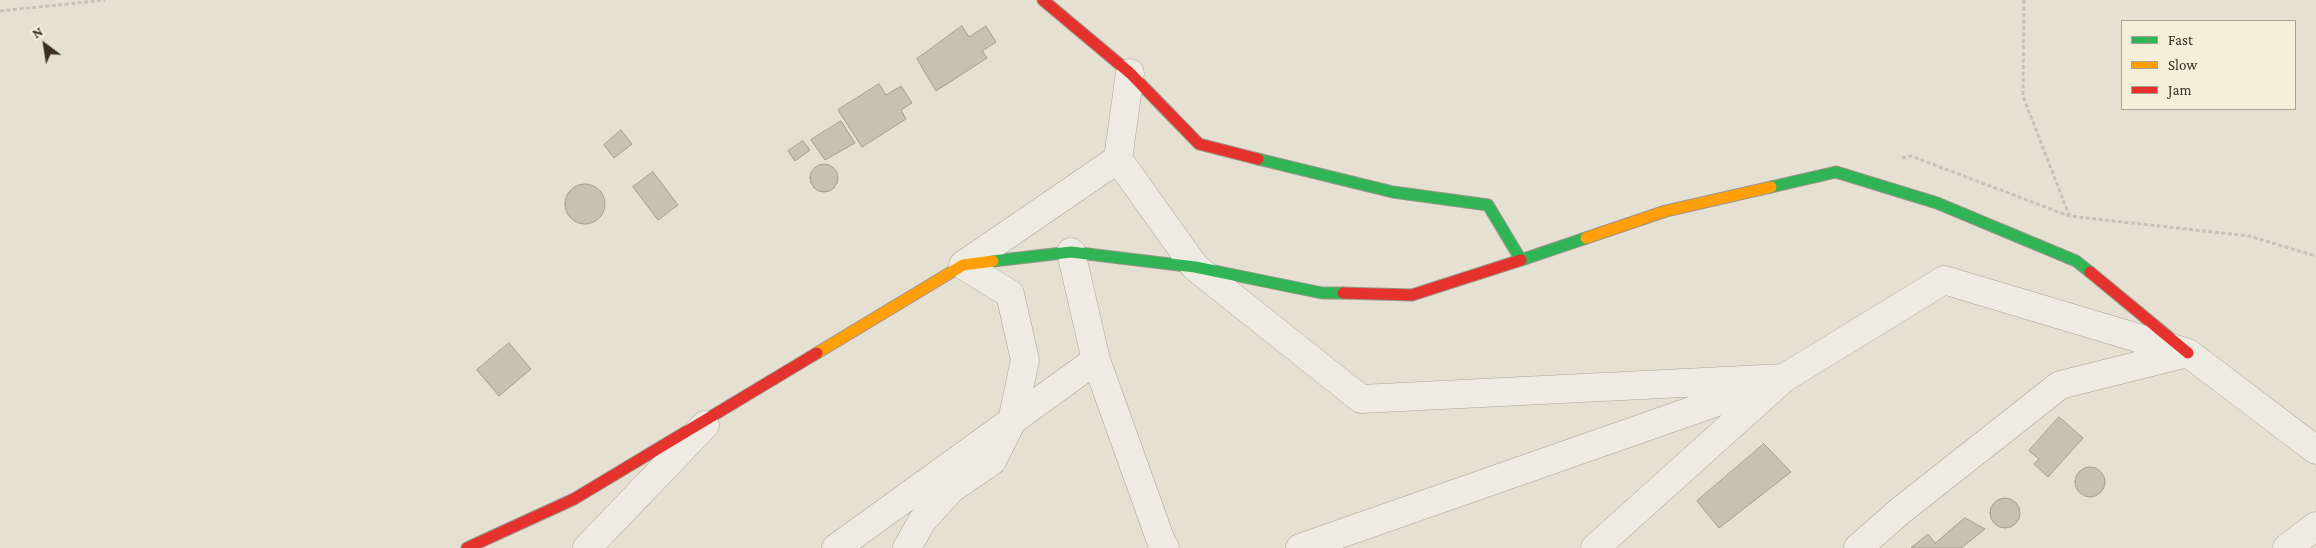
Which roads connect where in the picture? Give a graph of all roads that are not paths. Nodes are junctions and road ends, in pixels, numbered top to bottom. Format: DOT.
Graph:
graph roads {
  1 [pos="1042,0"];
  2 [pos="1130,73"];
  3 [pos="1118,159"];
  4 [pos="1071,252"];
  5 [pos="1521,260"];
  6 [pos="963,265"];
  7 [pos="1195,267"];
  8 [pos="2188,353"];
  9 [pos="1096,360"];
  10 [pos="1784,378"];
  11 [pos="717,412"];
  12 [pos="1012,421"];
  13 [pos="2316,450"];
  14 [pos="2316,526"];
  15 [pos="1159,546"];
  16 [pos="467,548"];
  17 [pos="587,548"];
  18 [pos="836,548"];
  19 [pos="907,548"];
  20 [pos="1300,548"];
  21 [pos="1595,548"];
  22 [pos="1858,548"];
  23 [pos="2287,548"];
  1 -- 2 [label="street"];
  2 -- 3 [label="street"];
  2 -- 5 [label="street"];
  3 -- 6 [label="street"];
  3 -- 7 [label="street"];
  4 -- 6 [label="street"];
  4 -- 7 [label="street"];
  4 -- 9 [label="street"];
  5 -- 7 [label="street"];
  5 -- 8 [label="street"];
  6 -- 11 [label="street"];
  6 -- 12 [label="street"];
  7 -- 10 [label="street"];
  8 -- 10 [label="street"];
  8 -- 13 [label="street"];
  8 -- 22 [label="street"];
  9 -- 12 [label="street"];
  9 -- 15 [label="street"];
  10 -- 20 [label="street"];
  10 -- 21 [label="street"];
  11 -- 16 [label="street"];
  11 -- 17 [label="street"];
  12 -- 18 [label="street"];
  12 -- 19 [label="street"];
  14 -- 23 [label="street"];
}
